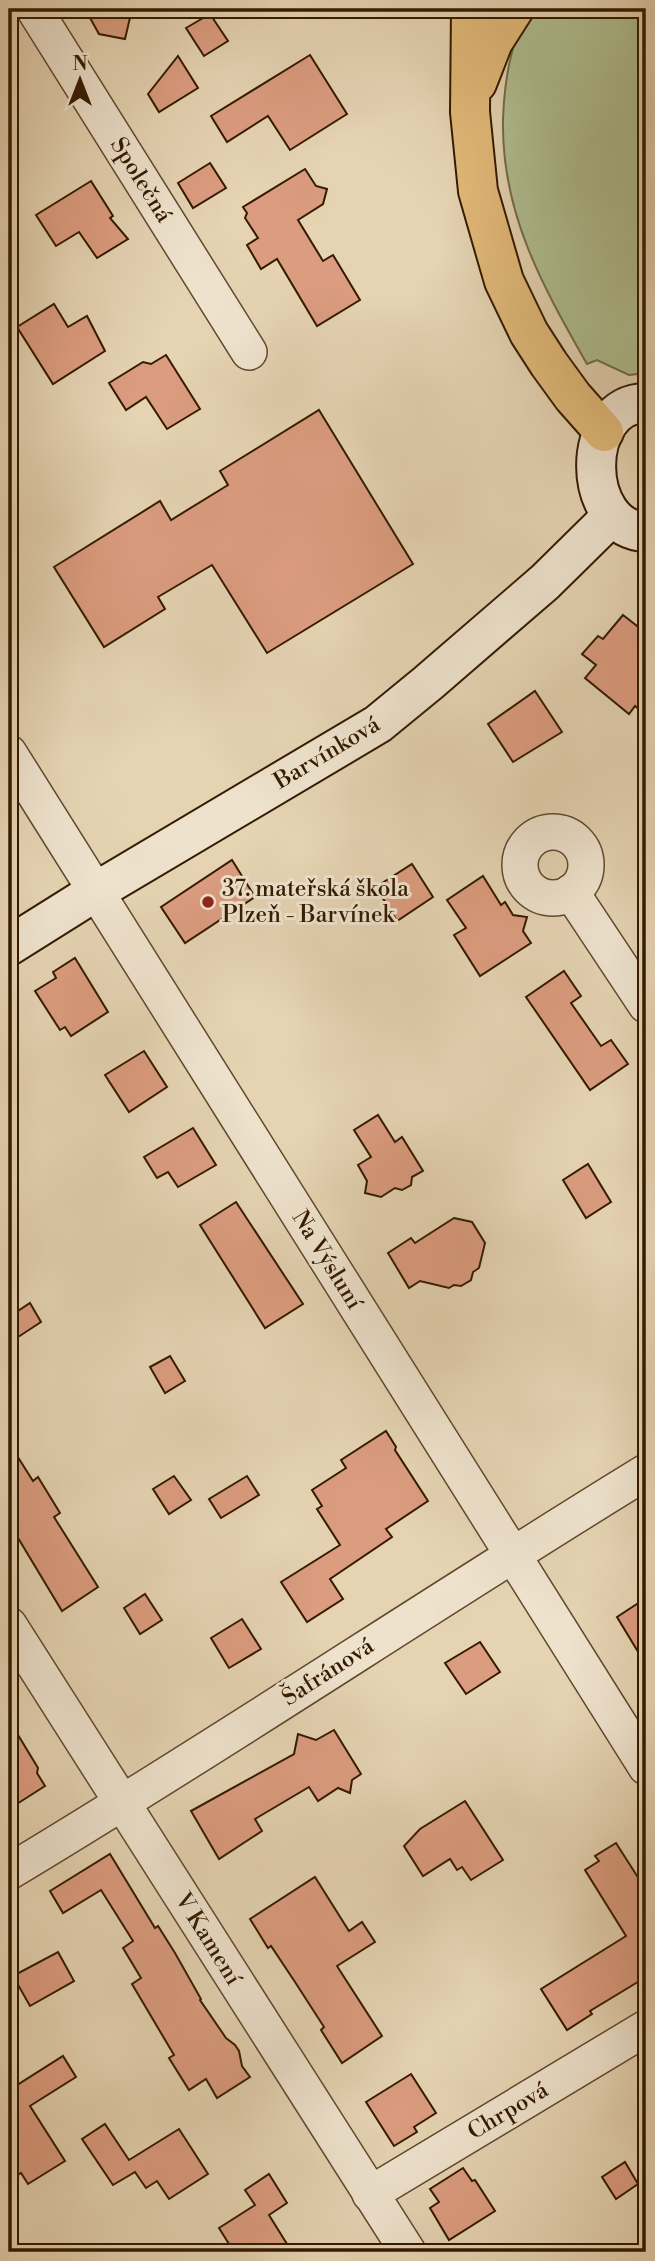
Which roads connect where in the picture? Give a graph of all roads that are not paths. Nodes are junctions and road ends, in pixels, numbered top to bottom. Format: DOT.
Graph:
graph roads {
  1 [pos="34,9"];
  2 [pos="471,9"];
  3 [pos="514,9"];
  4 [pos="470,112"];
  5 [pos="249,352"];
  6 [pos="646,403"];
  7 [pos="604,432"];
  8 [pos="612,516"];
  9 [pos="646,533"];
  10 [pos="9,753"];
  11 [pos="95,892"];
  12 [pos="571,892"];
  13 [pos="9,946"];
  14 [pos="646,1005"];
  15 [pos="646,1472"];
  16 [pos="512,1554"];
  17 [pos="9,1625"];
  18 [pos="646,1767"];
  19 [pos="122,1804"];
  20 [pos="9,1872"];
  21 [pos="646,2028"];
  22 [pos="370,2194"];
  23 [pos="408,2252"];
  1 -- 5 [label="street, Společná"];
  2 -- 4 [label="highway"];
  3 -- 4 [label="highway"];
  4 -- 7 [label="highway"];
  6 -- 7 [label="street"];
  7 -- 8 [label="street"];
  8 -- 9 [label="street"];
  8 -- 11 [label="street, Barvínková"];
  10 -- 11 [label="street, Na Výsluní"];
  11 -- 13 [label="street, Barvínková"];
  11 -- 16 [label="street, Na Výsluní"];
  12 -- 14 [label="street"];
  15 -- 16 [label="street, Šafránová"];
  16 -- 18 [label="street, Na Výsluní"];
  16 -- 19 [label="street, Šafránová"];
  17 -- 19 [label="street, V Kamení"];
  19 -- 20 [label="street, Šafránová"];
  19 -- 22 [label="street, V Kamení"];
  21 -- 22 [label="street, Chrpová"];
  22 -- 23 [label="street, V Kamení"];
}
